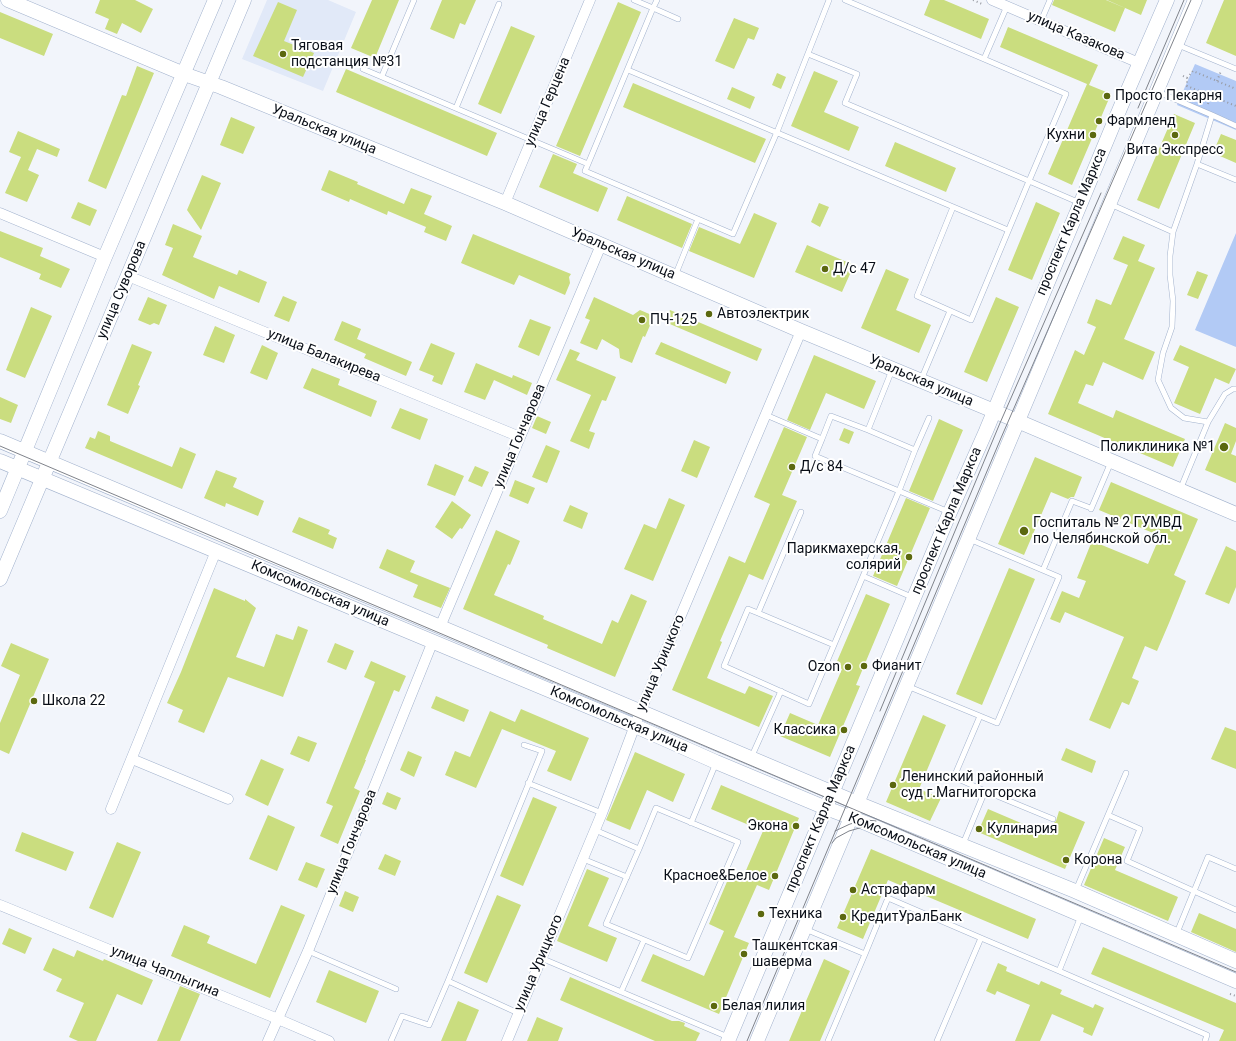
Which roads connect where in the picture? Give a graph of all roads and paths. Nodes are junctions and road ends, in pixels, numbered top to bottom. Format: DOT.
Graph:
graph roads {
  1 [pos="8,0"];
  2 [pos="215,0"];
  3 [pos="244,0"];
  4 [pos="414,0"];
  5 [pos="590,0"];
  6 [pos="634,0"];
  7 [pos="657,0"];
  8 [pos="829,0"];
  9 [pos="845,0"];
  10 [pos="992,0"];
  11 [pos="1050,0"];
  12 [pos="1167,0"];
  13 [pos="1195,0"];
  14 [pos="499,4"];
  15 [pos="1007,6"];
  16 [pos="653,8"];
  17 [pos="678,19"];
  18 [pos="1041,21"];
  19 [pos="1177,44"];
  20 [pos="808,54"];
  21 [pos="984,59"];
  22 [pos="1139,63"];
  23 [pos="364,68"];
  24 [pos="1236,69"];
  25 [pos="628,70"];
  26 [pos="184,74"];
  27 [pos="382,76"];
  28 [pos="1183,76"];
  29 [pos="1187,78"];
  30 [pos="209,83"];
  31 [pos="1236,89"];
  32 [pos="1157,92"];
  33 [pos="1236,106"];
  34 [pos="456,108"];
  35 [pos="1212,115"];
  36 [pos="1236,126"];
  37 [pos="776,132"];
  38 [pos="532,140"];
  39 [pos="588,164"];
  40 [pos="1197,164"];
  41 [pos="1236,180"];
  42 [pos="1029,181"];
  43 [pos="505,203"];
  44 [pos="1080,203"];
  45 [pos="1109,204"];
  46 [pos="953,208"];
  47 [pos="0,213"];
  48 [pos="698,219"];
  49 [pos="1008,230"];
  50 [pos="1173,232"];
  51 [pos="601,245"];
  52 [pos="105,257"];
  53 [pos="128,276"];
  54 [pos="675,277"];
  55 [pos="950,311"];
  56 [pos="801,331"];
  57 [pos="892,369"];
  58 [pos="921,381"];
  59 [pos="1236,389"];
  60 [pos="994,411"];
  61 [pos="766,415"];
  62 [pos="929,418"];
  63 [pos="1018,421"];
  64 [pos="1208,422"];
  65 [pos="868,430"];
  66 [pos="520,437"];
  67 [pos="822,439"];
  68 [pos="0,441"];
  69 [pos="915,450"];
  70 [pos="25,452"];
  71 [pos="0,461"];
  72 [pos="1111,461"];
  73 [pos="49,462"];
  74 [pos="18,468"];
  75 [pos="42,478"];
  76 [pos="1180,490"];
  77 [pos="899,491"];
  78 [pos="0,511"];
  79 [pos="801,512"];
  80 [pos="950,512"];
  81 [pos="1236,514"];
  82 [pos="969,539"];
  83 [pos="216,551"];
  84 [pos="1043,570"];
  85 [pos="863,576"];
  86 [pos="0,579"];
  87 [pos="914,598"];
  88 [pos="758,613"];
  89 [pos="440,627"];
  90 [pos="433,641"];
  91 [pos="834,645"];
  92 [pos="906,686"];
  93 [pos="781,691"];
  94 [pos="640,712"];
  95 [pos="980,716"];
  96 [pos="635,726"];
  97 [pos="524,745"];
  98 [pos="751,758"];
  99 [pos="132,759"];
  100 [pos="716,762"];
  101 [pos="1126,773"];
  102 [pos="528,783"];
  103 [pos="985,790"];
  104 [pos="832,792"];
  105 [pos="228,799"];
  106 [pos="857,803"];
  107 [pos="826,808"];
  108 [pos="111,809"];
  109 [pos="602,813"];
  110 [pos="1108,815"];
  111 [pos="851,818"];
  112 [pos="1053,819"];
  113 [pos="690,822"];
  114 [pos="595,830"];
  115 [pos="962,846"];
  116 [pos="639,849"];
  117 [pos="582,859"];
  118 [pos="1236,869"];
  119 [pos="627,877"];
  120 [pos="1075,891"];
  121 [pos="1194,891"];
  122 [pos="0,905"];
  123 [pos="1236,910"];
  124 [pos="1081,915"];
  125 [pos="804,929"];
  126 [pos="1176,935"];
  127 [pos="981,938"];
  128 [pos="644,940"];
  129 [pos="308,951"];
  130 [pos="865,954"];
  131 [pos="541,958"];
  132 [pos="1236,962"];
  133 [pos="1059,971"];
  134 [pos="448,981"];
  135 [pos="1236,981"];
  136 [pos="396,989"];
  137 [pos="621,992"];
  138 [pos="518,1013"];
  139 [pos="278,1019"];
  140 [pos="729,1039"];
  141 [pos="268,1041"];
  142 [pos="329,1041"];
  143 [pos="391,1041"];
  144 [pos="507,1041"];
  145 [pos="757,1041"];
  146 [pos="828,1041"];
  147 [pos="937,1041"];
  148 [pos="1205,1041"];
  1 -- 26 [label="main road, Уральская улица"];
  2 -- 26 [label="main road, улица Суворова"];
  3 -- 30 [label="main road, улица Суворова"];
  4 -- 27 [label="lane"];
  5 -- 38 [label="street, улица Герцена"];
  6 -- 16 [label="lane"];
  7 -- 16 [label="lane"];
  8 -- 20 [label="lane"];
  9 -- 21 [label="lane"];
  10 -- 15 [label="street, улица Казакова"];
  11 -- 18 [label="lane"];
  12 -- 22 [label="main road, проспект Карла Маркса"];
  13 -- 19 [label="main road, проспект Карла Маркса"];
  14 -- 34 [label="lane"];
  15 -- 18 [label="street, улица Казакова"];
  15 -- 21 [label="lane"];
  16 -- 17 [label="lane"];
  16 -- 25 [label="lane"];
  18 -- 22 [label="street, улица Казакова"];
  19 -- 24 [label="lane"];
  19 -- 32 [label="main road, проспект Карла Маркса"];
  20 -- 37 [label="lane"];
  20 -- 42 [label="lane"];
  21 -- 42 [label="lane"];
  22 -- 44 [label="main road, проспект Карла Маркса"];
  23 -- 27 [label="lane"];
  25 -- 37 [label="lane"];
  25 -- 39 [label="lane"];
  26 -- 30 [label="main road, Уральская улица"];
  26 -- 52 [label="main road, улица Суворова"];
  27 -- 34 [label="lane"];
  28 -- 29 [label="path"];
  29 -- 31 [label="path"];
  29 -- 33 [label="path"];
  30 -- 43 [label="main road, Уральская улица"];
  30 -- 53 [label="main road, улица Суворова"];
  32 -- 35 [label="lane"];
  32 -- 45 [label="main road, проспект Карла Маркса"];
  34 -- 38 [label="lane"];
  35 -- 36 [label="lane"];
  35 -- 40 [label="lane"];
  37 -- 46 [label="lane"];
  37 -- 48 [label="lane"];
  38 -- 39 [label="lane"];
  38 -- 43 [label="street, улица Герцена"];
  39 -- 48 [label="lane"];
  40 -- 41 [label="lane"];
  40 -- 50 [label="lane"];
  42 -- 44 [label="lane"];
  42 -- 49 [label="lane"];
  43 -- 51 [label="main road, Уральская улица"];
  44 -- 60 [label="main road, проспект Карла Маркса"];
  45 -- 50 [label="lane"];
  45 -- 63 [label="main road, проспект Карла Маркса"];
  46 -- 49 [label="lane"];
  46 -- 55 [label="lane"];
  47 -- 52 [label="street"];
  48 -- 54 [label="lane"];
  49 -- 55 [label="lane"];
  50 -- 64 [label="lane"];
  51 -- 54 [label="main road, Уральская улица"];
  51 -- 66 [label="street, улица Гончарова"];
  52 -- 70 [label="main road, улица Суворова"];
  53 -- 66 [label="street, улица Балакирева"];
  53 -- 73 [label="main road, улица Суворова"];
  54 -- 56 [label="main road, Уральская улица"];
  55 -- 58 [label="lane"];
  56 -- 57 [label="main road, Уральская улица"];
  56 -- 61 [label="street, улица Урицкого"];
  57 -- 58 [label="main road, Уральская улица"];
  57 -- 65 [label="lane"];
  58 -- 60 [label="main road, Уральская улица"];
  59 -- 64 [label="lane"];
  60 -- 63 [label="main road, Уральская улица"];
  60 -- 80 [label="main road, проспект Карла Маркса"];
  61 -- 67 [label="lane"];
  61 -- 94 [label="street, улица Урицкого"];
  62 -- 69 [label="lane"];
  63 -- 72 [label="main road, Уральская улица"];
  63 -- 82 [label="main road, проспект Карла Маркса"];
  64 -- 76 [label="lane"];
  65 -- 67 [label="lane"];
  65 -- 69 [label="lane"];
  66 -- 89 [label="street, улица Гончарова"];
  67 -- 77 [label="lane"];
  68 -- 70 [label="main road, Комсомольская улица"];
  69 -- 77 [label="lane"];
  70 -- 73 [label="main road, Комсомольская улица"];
  70 -- 74 [label="main road, улица Суворова"];
  71 -- 74 [label="main road, Комсомольская улица"];
  72 -- 76 [label="main road, Уральская улица"];
  72 -- 84 [label="lane"];
  73 -- 75 [label="main road, улица Суворова"];
  73 -- 89 [label="main road, Комсомольская улица"];
  74 -- 75 [label="main road, Комсомольская улица"];
  74 -- 78 [label="main road, улица Суворова"];
  75 -- 83 [label="main road, Комсомольская улица"];
  75 -- 86 [label="main road, улица Суворова"];
  76 -- 81 [label="main road, Уральская улица"];
  77 -- 80 [label="lane"];
  77 -- 85 [label="lane"];
  79 -- 88 [label="lane"];
  80 -- 87 [label="main road, проспект Карла Маркса"];
  82 -- 84 [label="lane"];
  82 -- 92 [label="main road, проспект Карла Маркса"];
  83 -- 90 [label="main road, Комсомольская улица"];
  83 -- 99 [label="street"];
  84 -- 95 [label="lane"];
  85 -- 87 [label="lane"];
  85 -- 91 [label="lane"];
  87 -- 104 [label="main road, проспект Карла Маркса"];
  88 -- 91 [label="lane"];
  88 -- 93 [label="lane"];
  89 -- 94 [label="main road, Комсомольская улица"];
  90 -- 96 [label="main road, Комсомольская улица"];
  90 -- 129 [label="street, улица Гончарова"];
  91 -- 93 [label="lane"];
  92 -- 95 [label="lane"];
  92 -- 106 [label="main road, проспект Карла Маркса"];
  93 -- 98 [label="lane"];
  94 -- 96 [label="street, улица Урицкого"];
  94 -- 98 [label="main road, Комсомольская улица"];
  95 -- 103 [label="lane"];
  96 -- 100 [label="main road, Комсомольская улица"];
  96 -- 109 [label="street, улица Урицкого"];
  97 -- 102 [label="lane"];
  98 -- 104 [label="main road, Комсомольская улица"];
  99 -- 105 [label="street"];
  99 -- 108 [label="street"];
  100 -- 107 [label="main road, Комсомольская улица"];
  100 -- 113 [label="lane"];
  101 -- 110 [label="lane"];
  102 -- 109 [label="lane"];
  102 -- 134 [label="lane"];
  103 -- 112 [label="lane"];
  103 -- 115 [label="lane"];
  104 -- 106 [label="main road, Комсомольская улица"];
  104 -- 107 [label="main road, проспект Карла Маркса"];
  106 -- 111 [label="main road, проспект Карла Маркса"];
  106 -- 115 [label="main road, Комсомольская улица"];
  107 -- 111 [label="main road, Комсомольская улица"];
  107 -- 140 [label="main road, проспект Карла Маркса"];
  109 -- 114 [label="street, улица Урицкого"];
  110 -- 120 [label="lane"];
  110 -- 121 [label="lane"];
  111 -- 124 [label="main road, Комсомольская улица"];
  111 -- 125 [label="main road, проспект Карла Маркса"];
  113 -- 116 [label="lane"];
  113 -- 128 [label="lane"];
  114 -- 116 [label="lane"];
  114 -- 117 [label="street, улица Урицкого"];
  115 -- 120 [label="main road, Комсомольская улица"];
  116 -- 119 [label="lane"];
  117 -- 119 [label="lane"];
  117 -- 131 [label="street, улица Урицкого"];
  118 -- 121 [label="lane"];
  119 -- 128 [label="lane"];
  120 -- 126 [label="main road, Комсомольская улица"];
  121 -- 123 [label="lane"];
  121 -- 126 [label="lane"];
  122 -- 139 [label="street, улица Чаплыгина"];
  124 -- 133 [label="lane"];
  124 -- 135 [label="main road, Комсомольская улица"];
  125 -- 130 [label="lane"];
  125 -- 145 [label="main road, проспект Карла Маркса"];
  126 -- 132 [label="main road, Комсомольская улица"];
  127 -- 130 [label="lane"];
  127 -- 133 [label="lane"];
  127 -- 147 [label="lane"];
  128 -- 137 [label="lane"];
  129 -- 136 [label="lane"];
  129 -- 139 [label="street, улица Гончарова"];
  130 -- 146 [label="lane"];
  131 -- 137 [label="lane"];
  131 -- 138 [label="street, улица Урицкого"];
  133 -- 148 [label="lane"];
  134 -- 138 [label="lane"];
  134 -- 143 [label="lane"];
  137 -- 140 [label="lane"];
  138 -- 144 [label="street, улица Урицкого"];
  139 -- 141 [label="street, улица Гончарова"];
  139 -- 142 [label="street, улица Чаплыгина"];
}
